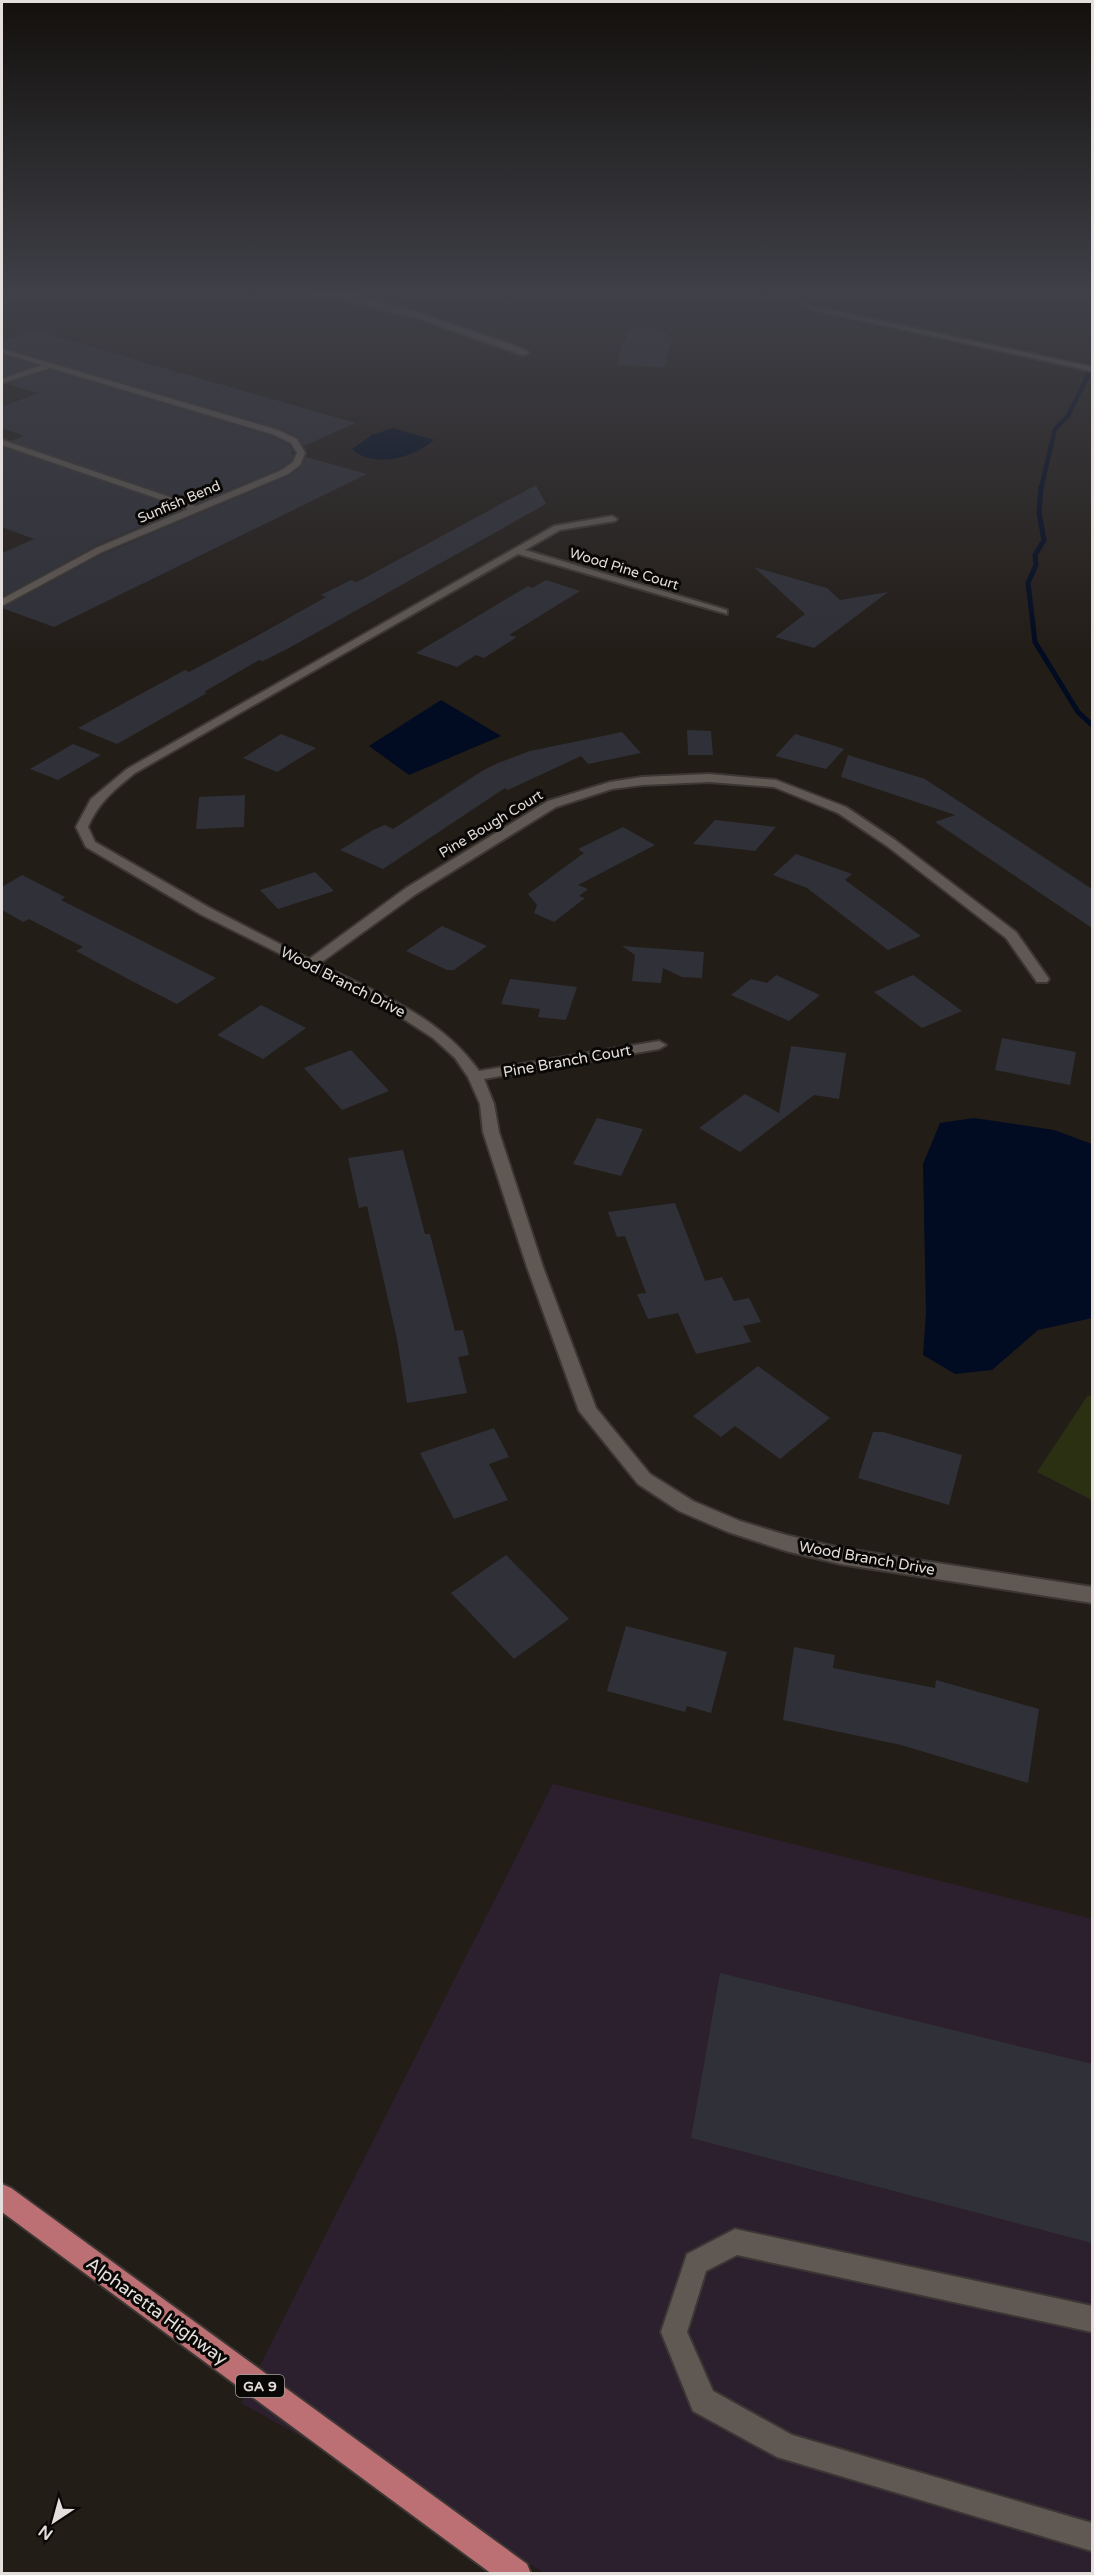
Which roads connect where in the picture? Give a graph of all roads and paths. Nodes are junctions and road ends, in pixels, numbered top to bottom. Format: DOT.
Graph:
graph roads {
  1 [pos="205,411"];
  2 [pos="2,442"];
  3 [pos="196,509"];
  4 [pos="612,519"];
  5 [pos="517,551"];
  6 [pos="2,603"];
  7 [pos="723,612"];
  8 [pos="309,965"];
  9 [pos="1042,979"];
  10 [pos="659,1045"];
  11 [pos="475,1076"];
  12 [pos="1092,1595"];
  13 [pos="2,2197"];
  14 [pos="1092,2319"];
  15 [pos="1092,2537"];
  16 [pos="517,2574"];
  1 -- 3 [label="street, Sunfish Bend"];
  2 -- 3 [label="street"];
  3 -- 6 [label="street, Sunfish Bend"];
  4 -- 5 [label="street, Wood Branch Drive"];
  5 -- 7 [label="street, Wood Pine Court"];
  5 -- 8 [label="street, Wood Branch Drive"];
  8 -- 9 [label="street, Pine Bough Court"];
  8 -- 11 [label="street, Wood Branch Drive"];
  10 -- 11 [label="street, Pine Branch Court"];
  11 -- 12 [label="street, Wood Branch Drive"];
  13 -- 16 [label="main road, Alpharetta Highway / GA 9"];
  14 -- 15 [label="street"];
}
